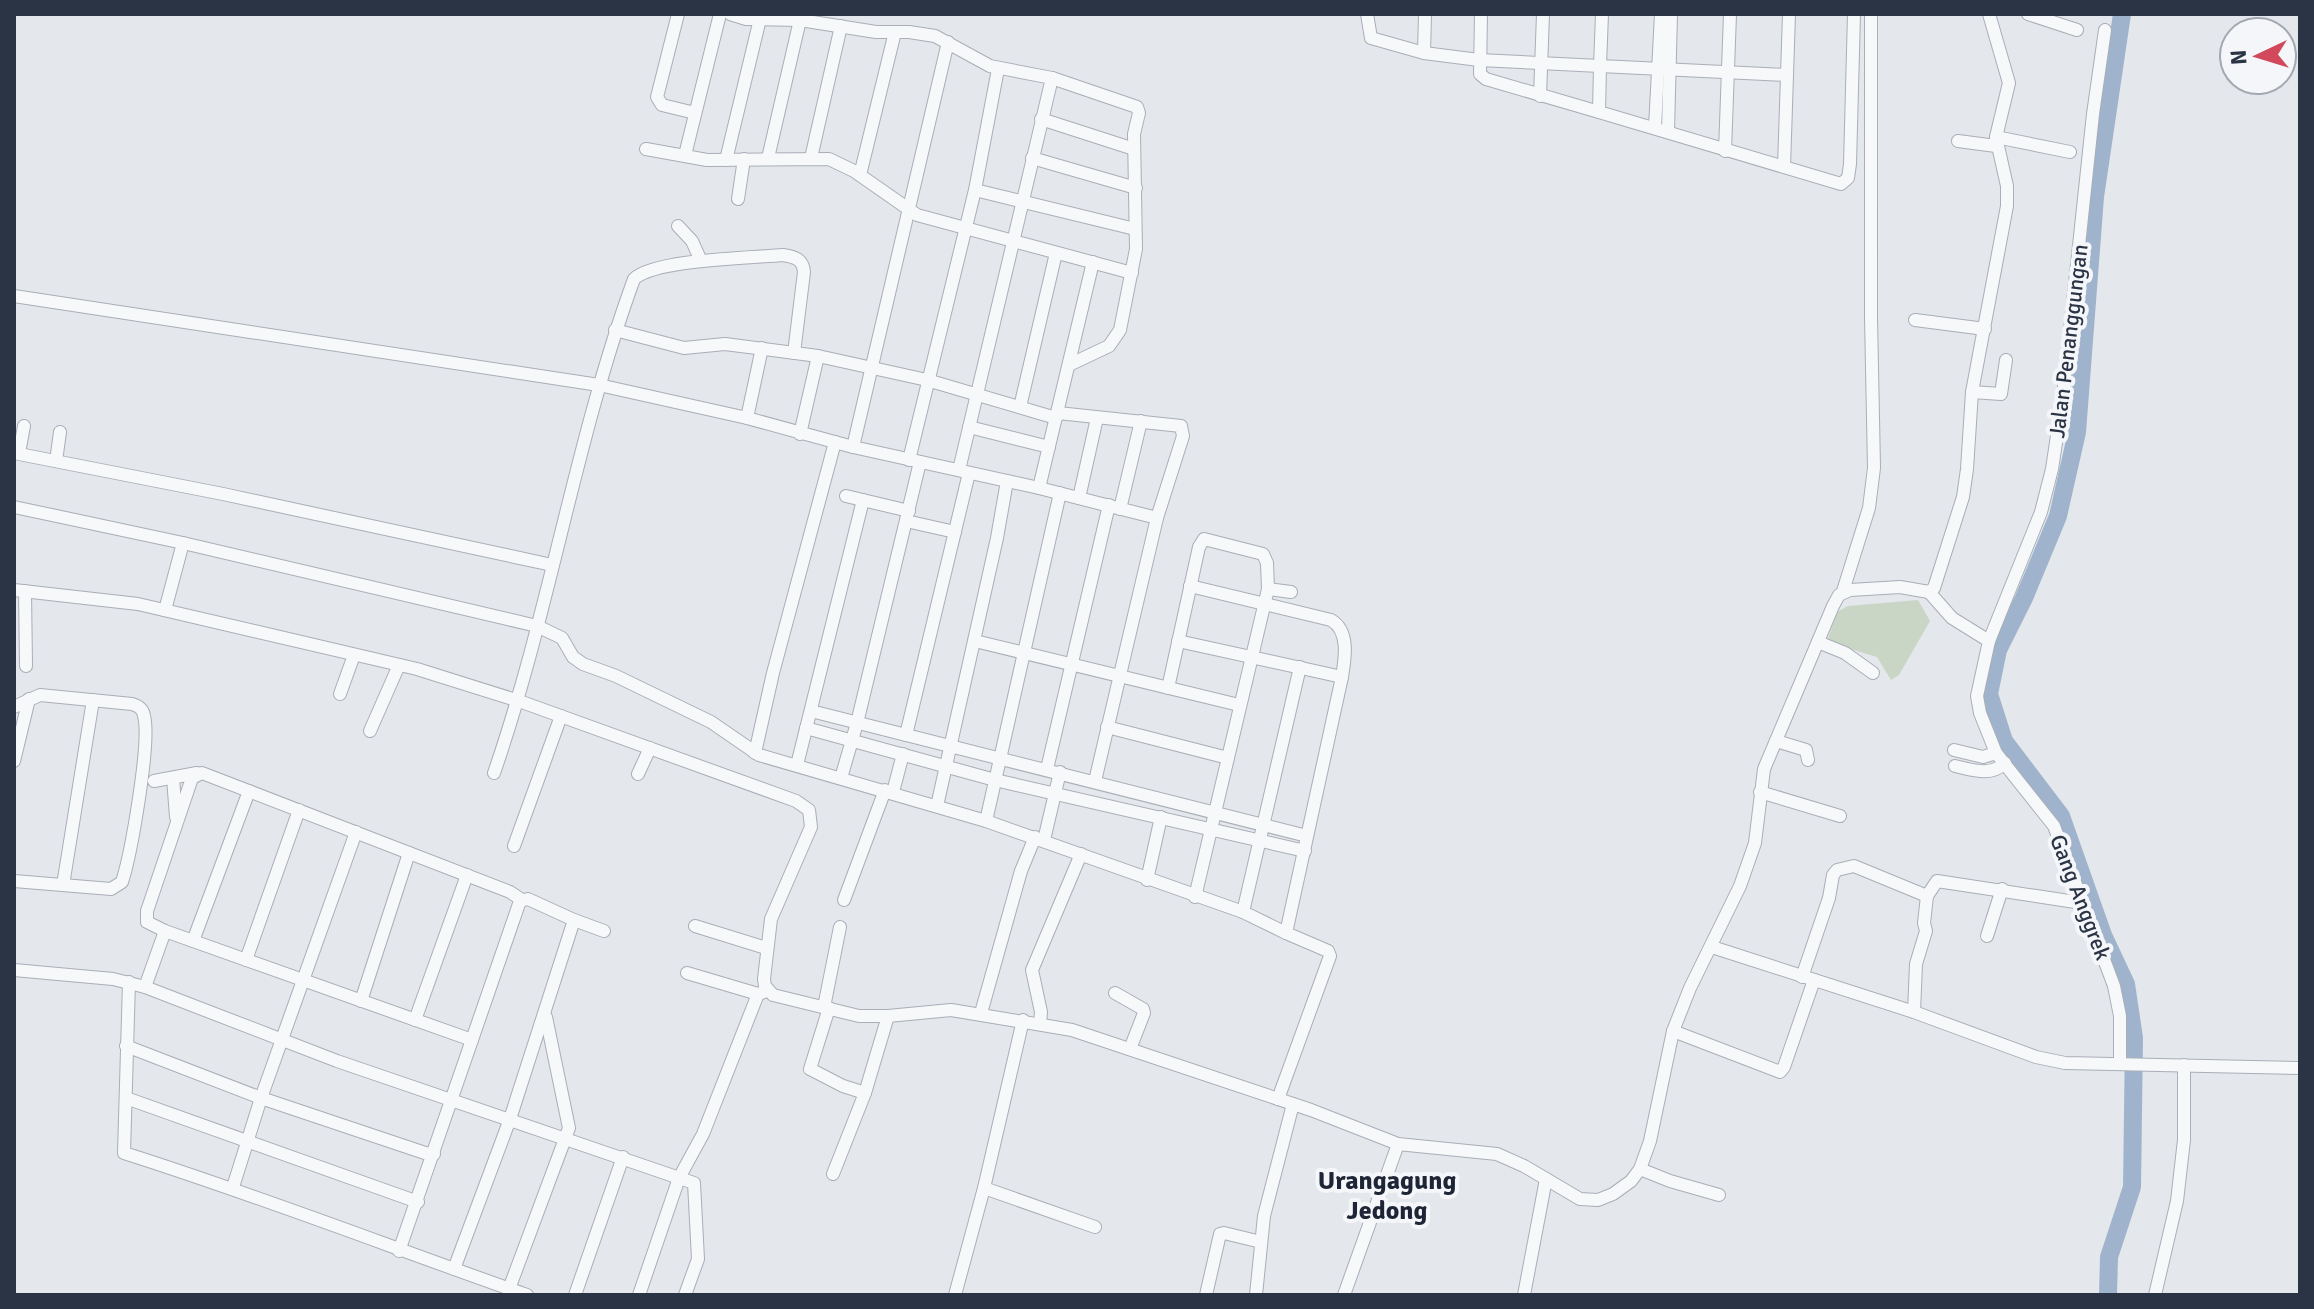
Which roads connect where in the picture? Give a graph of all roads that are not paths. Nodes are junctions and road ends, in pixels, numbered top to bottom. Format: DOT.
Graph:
graph roads {
  1 [pos="678,14"];
  2 [pos="720,14"];
  3 [pos="730,14"];
  4 [pos="1367,14"];
  5 [pos="1425,14"];
  6 [pos="1481,14"];
  7 [pos="1543,14"];
  8 [pos="1602,14"];
  9 [pos="1661,14"];
  10 [pos="1671,14"];
  11 [pos="1730,14"];
  12 [pos="1789,14"];
  13 [pos="1854,14"];
  14 [pos="1871,14"];
  15 [pos="1989,14"];
  16 [pos="2028,14"];
  17 [pos="760,19"];
  18 [pos="800,20"];
  19 [pos="841,26"];
  20 [pos="2077,30"];
  21 [pos="2105,30"];
  22 [pos="895,32"];
  23 [pos="948,42"];
  24 [pos="1424,53"];
  25 [pos="1479,60"];
  26 [pos="1541,63"];
  27 [pos="1600,66"];
  28 [pos="998,69"];
  29 [pos="1663,70"];
  30 [pos="1727,72"];
  31 [pos="1787,75"];
  32 [pos="1052,78"];
  33 [pos="1540,96"];
  34 [pos="1599,112"];
  35 [pos="695,113"];
  36 [pos="1041,119"];
  37 [pos="1661,129"];
  38 [pos="1958,141"];
  39 [pos="1996,141"];
  40 [pos="646,149"];
  41 [pos="1134,149"];
  42 [pos="1725,151"];
  43 [pos="2070,152"];
  44 [pos="685,155"];
  45 [pos="768,158"];
  46 [pos="811,158"];
  47 [pos="1032,158"];
  48 [pos="744,159"];
  49 [pos="726,160"];
  50 [pos="1784,167"];
  51 [pos="860,175"];
  52 [pos="1136,188"];
  53 [pos="975,190"];
  54 [pos="738,199"];
  55 [pos="1022,201"];
  56 [pos="910,212"];
  57 [pos="678,226"];
  58 [pos="965,229"];
  59 [pos="1135,229"];
  60 [pos="1013,242"];
  61 [pos="1056,253"];
  62 [pos="701,261"];
  63 [pos="1093,262"];
  64 [pos="1132,273"];
  65 [pos="14,289"];
  66 [pos="14,296"];
  67 [pos="1915,320"];
  68 [pos="1985,329"];
  69 [pos="615,330"];
  70 [pos="762,348"];
  71 [pos="794,353"];
  72 [pos="818,356"];
  73 [pos="2006,360"];
  74 [pos="1069,365"];
  75 [pos="873,367"];
  76 [pos="537,373"];
  77 [pos="927,380"];
  78 [pos="599,385"];
  79 [pos="1972,392"];
  80 [pos="978,394"];
  81 [pos="1020,407"];
  82 [pos="1057,416"];
  83 [pos="747,418"];
  84 [pos="1097,418"];
  85 [pos="1141,421"];
  86 [pos="24,426"];
  87 [pos="969,427"];
  88 [pos="60,432"];
  89 [pos="800,434"];
  90 [pos="835,442"];
  91 [pos="853,447"];
  92 [pos="1049,447"];
  93 [pos="16,453"];
  94 [pos="56,461"];
  95 [pos="914,461"];
  96 [pos="964,472"];
  97 [pos="1007,481"];
  98 [pos="1039,488"];
  99 [pos="1060,493"];
  100 [pos="846,496"];
  101 [pos="1079,498"];
  102 [pos="863,500"];
  103 [pos="14,507"];
  104 [pos="1115,507"];
  105 [pos="907,516"];
  106 [pos="1157,518"];
  107 [pos="955,532"];
  108 [pos="183,543"];
  109 [pos="552,565"];
  110 [pos="1190,586"];
  111 [pos="1268,589"];
  112 [pos="19,591"];
  113 [pos="1843,591"];
  114 [pos="1291,592"];
  115 [pos="1929,592"];
  116 [pos="1265,604"];
  117 [pos="165,610"];
  118 [pos="537,626"];
  119 [pos="975,641"];
  120 [pos="1178,641"];
  121 [pos="1989,641"];
  122 [pos="1818,642"];
  123 [pos="1022,653"];
  124 [pos="354,655"];
  125 [pos="1251,655"];
  126 [pos="399,665"];
  127 [pos="1072,665"];
  128 [pos="26,666"];
  129 [pos="1300,667"];
  130 [pos="1873,673"];
  131 [pos="1119,676"];
  132 [pos="1342,677"];
  133 [pos="1168,688"];
  134 [pos="340,694"];
  135 [pos="29,699"];
  136 [pos="93,700"];
  137 [pos="519,701"];
  138 [pos="1239,705"];
  139 [pos="14,708"];
  140 [pos="811,711"];
  141 [pos="561,716"];
  142 [pos="857,723"];
  143 [pos="1107,727"];
  144 [pos="806,728"];
  145 [pos="370,731"];
  146 [pos="906,735"];
  147 [pos="851,741"];
  148 [pos="1776,741"];
  149 [pos="650,748"];
  150 [pos="952,748"];
  151 [pos="1954,750"];
  152 [pos="755,753"];
  153 [pos="1996,753"];
  154 [pos="903,754"];
  155 [pos="1000,757"];
  156 [pos="1228,758"];
  157 [pos="1808,760"];
  158 [pos="14,761"];
  159 [pos="2005,763"];
  160 [pos="797,765"];
  161 [pos="1955,766"];
  162 [pos="948,767"];
  163 [pos="1053,770"];
  164 [pos="197,773"];
  165 [pos="494,773"];
  166 [pos="638,774"];
  167 [pos="173,778"];
  168 [pos="841,778"];
  169 [pos="995,780"];
  170 [pos="154,781"];
  171 [pos="1095,781"];
  172 [pos="249,791"];
  173 [pos="889,791"];
  174 [pos="1760,792"];
  175 [pos="1055,794"];
  176 [pos="937,806"];
  177 [pos="299,810"];
  178 [pos="1214,811"];
  179 [pos="1840,816"];
  180 [pos="1161,817"];
  181 [pos="986,821"];
  182 [pos="176,824"];
  183 [pos="1262,824"];
  184 [pos="1211,828"];
  185 [pos="356,832"];
  186 [pos="1307,836"];
  187 [pos="1040,839"];
  188 [pos="1259,840"];
  189 [pos="514,846"];
  190 [pos="1305,851"];
  191 [pos="409,853"];
  192 [pos="1081,854"];
  193 [pos="467,875"];
  194 [pos="1147,880"];
  195 [pos="14,881"];
  196 [pos="63,885"];
  197 [pos="2002,889"];
  198 [pos="1927,896"];
  199 [pos="1195,897"];
  200 [pos="522,900"];
  201 [pos="844,900"];
  202 [pos="2082,903"];
  203 [pos="1243,912"];
  204 [pos="574,920"];
  205 [pos="695,926"];
  206 [pos="840,927"];
  207 [pos="165,931"];
  208 [pos="604,931"];
  209 [pos="1987,936"];
  210 [pos="1293,937"];
  211 [pos="193,941"];
  212 [pos="1712,947"];
  213 [pos="766,948"];
  214 [pos="246,960"];
  215 [pos="14,970"];
  216 [pos="687,973"];
  217 [pos="1808,978"];
  218 [pos="304,980"];
  219 [pos="129,982"];
  220 [pos="145,987"];
  221 [pos="763,992"];
  222 [pos="1115,993"];
  223 [pos="361,1001"];
  224 [pos="826,1008"];
  225 [pos="1914,1012"];
  226 [pos="981,1013"];
  227 [pos="545,1014"];
  228 [pos="888,1016"];
  229 [pos="415,1020"];
  230 [pos="1023,1020"];
  231 [pos="1040,1024"];
  232 [pos="1673,1031"];
  233 [pos="282,1040"];
  234 [pos="472,1040"];
  235 [pos="126,1046"];
  236 [pos="1130,1049"];
  237 [pos="2117,1065"];
  238 [pos="2184,1065"];
  239 [pos="2300,1068"];
  240 [pos="865,1093"];
  241 [pos="126,1098"];
  242 [pos="261,1098"];
  243 [pos="452,1098"];
  244 [pos="1278,1099"];
  245 [pos="1293,1104"];
  246 [pos="510,1119"];
  247 [pos="565,1138"];
  248 [pos="247,1140"];
  249 [pos="1398,1144"];
  250 [pos="434,1154"];
  251 [pos="623,1157"];
  252 [pos="1640,1169"];
  253 [pos="833,1174"];
  254 [pos="679,1178"];
  255 [pos="1546,1179"];
  256 [pos="233,1187"];
  257 [pos="984,1188"];
  258 [pos="1719,1195"];
  259 [pos="418,1202"];
  260 [pos="1095,1227"];
  261 [pos="1261,1242"];
  262 [pos="399,1251"];
  263 [pos="454,1269"];
  264 [pos="509,1289"];
  265 [pos="527,1295"];
  266 [pos="575,1295"];
  267 [pos="639,1295"];
  268 [pos="685,1295"];
  269 [pos="955,1295"];
  270 [pos="1206,1295"];
  271 [pos="1256,1295"];
  272 [pos="1344,1295"];
  273 [pos="1524,1295"];
  274 [pos="2155,1295"];
  1 -- 35 [label="street"];
  2 -- 35 [label="street"];
  3 -- 17 [label="street"];
  4 -- 24 [label="street"];
  5 -- 24 [label="street"];
  6 -- 25 [label="street"];
  7 -- 26 [label="street"];
  8 -- 27 [label="street"];
  9 -- 29 [label="street"];
  10 -- 29 [label="street"];
  11 -- 30 [label="street"];
  12 -- 31 [label="street"];
  13 -- 50 [label="street"];
  14 -- 113 [label="street"];
  15 -- 39 [label="street"];
  16 -- 20 [label="street"];
  17 -- 18 [label="street"];
  17 -- 49 [label="street"];
  18 -- 19 [label="street"];
  18 -- 45 [label="street"];
  19 -- 22 [label="street"];
  19 -- 46 [label="street"];
  21 -- 121 [label="street, Jalan Penanggungan"];
  22 -- 23 [label="street"];
  22 -- 51 [label="street"];
  23 -- 28 [label="street"];
  23 -- 56 [label="street"];
  24 -- 25 [label="street"];
  25 -- 26 [label="street"];
  25 -- 33 [label="street"];
  26 -- 27 [label="street"];
  26 -- 33 [label="street"];
  27 -- 29 [label="street"];
  27 -- 34 [label="street"];
  28 -- 32 [label="street"];
  28 -- 53 [label="street"];
  29 -- 30 [label="street"];
  29 -- 37 [label="street"];
  30 -- 31 [label="street"];
  30 -- 42 [label="street"];
  31 -- 50 [label="street"];
  32 -- 36 [label="street"];
  32 -- 41 [label="street"];
  33 -- 34 [label="street"];
  34 -- 37 [label="street"];
  35 -- 44 [label="street"];
  36 -- 41 [label="street"];
  36 -- 47 [label="street"];
  37 -- 42 [label="street"];
  38 -- 39 [label="street"];
  39 -- 43 [label="street"];
  39 -- 68 [label="street"];
  40 -- 44 [label="street"];
  41 -- 52 [label="street"];
  42 -- 50 [label="street"];
  44 -- 49 [label="street"];
  45 -- 46 [label="street"];
  45 -- 48 [label="street"];
  46 -- 51 [label="street"];
  47 -- 52 [label="street"];
  47 -- 55 [label="street"];
  48 -- 49 [label="street"];
  48 -- 54 [label="street"];
  51 -- 56 [label="street"];
  52 -- 59 [label="street"];
  53 -- 55 [label="street"];
  53 -- 58 [label="street"];
  55 -- 59 [label="street"];
  55 -- 60 [label="street"];
  56 -- 58 [label="street"];
  56 -- 75 [label="street"];
  57 -- 62 [label="street"];
  58 -- 60 [label="street"];
  58 -- 77 [label="street"];
  59 -- 64 [label="street"];
  60 -- 61 [label="street"];
  60 -- 80 [label="street"];
  61 -- 63 [label="street"];
  61 -- 81 [label="street"];
  62 -- 69 [label="street"];
  62 -- 71 [label="street"];
  63 -- 64 [label="street"];
  63 -- 74 [label="street"];
  64 -- 74 [label="street"];
  65 -- 76 [label="street"];
  66 -- 76 [label="street"];
  67 -- 68 [label="street"];
  68 -- 79 [label="street"];
  69 -- 70 [label="street"];
  69 -- 78 [label="street"];
  70 -- 71 [label="street"];
  70 -- 83 [label="street"];
  71 -- 72 [label="street"];
  72 -- 75 [label="street"];
  72 -- 89 [label="street"];
  73 -- 79 [label="street"];
  74 -- 82 [label="street"];
  75 -- 77 [label="street"];
  75 -- 91 [label="street"];
  76 -- 78 [label="street"];
  77 -- 80 [label="street"];
  77 -- 95 [label="street"];
  78 -- 83 [label="street"];
  78 -- 109 [label="street"];
  79 -- 115 [label="street"];
  80 -- 81 [label="street"];
  80 -- 87 [label="street"];
  81 -- 82 [label="street"];
  82 -- 84 [label="street"];
  82 -- 92 [label="street"];
  83 -- 89 [label="street"];
  84 -- 85 [label="street"];
  84 -- 101 [label="street"];
  85 -- 104 [label="street"];
  85 -- 106 [label="street"];
  86 -- 93 [label="street"];
  87 -- 92 [label="street"];
  87 -- 96 [label="street"];
  88 -- 94 [label="street"];
  89 -- 90 [label="street"];
  90 -- 91 [label="street"];
  90 -- 152 [label="street"];
  91 -- 95 [label="street"];
  92 -- 98 [label="street"];
  93 -- 94 [label="street"];
  94 -- 109 [label="street"];
  95 -- 96 [label="street"];
  95 -- 105 [label="street"];
  96 -- 97 [label="street"];
  96 -- 107 [label="street"];
  97 -- 98 [label="street"];
  97 -- 119 [label="street"];
  98 -- 99 [label="street"];
  99 -- 101 [label="street"];
  99 -- 123 [label="street"];
  100 -- 102 [label="street"];
  101 -- 104 [label="street"];
  102 -- 105 [label="street"];
  102 -- 140 [label="street"];
  103 -- 108 [label="street"];
  104 -- 106 [label="street"];
  104 -- 127 [label="street"];
  105 -- 107 [label="street"];
  105 -- 142 [label="street"];
  106 -- 131 [label="street"];
  107 -- 146 [label="street"];
  108 -- 117 [label="street"];
  108 -- 118 [label="street"];
  109 -- 118 [label="street"];
  110 -- 111 [label="street"];
  110 -- 116 [label="street"];
  110 -- 120 [label="street"];
  111 -- 114 [label="street"];
  111 -- 116 [label="street"];
  112 -- 117 [label="street"];
  112 -- 128 [label="street"];
  113 -- 115 [label="street"];
  113 -- 122 [label="street"];
  115 -- 121 [label="street"];
  116 -- 125 [label="street"];
  116 -- 132 [label="street"];
  117 -- 124 [label="street"];
  118 -- 137 [label="street"];
  118 -- 152 [label="street"];
  119 -- 123 [label="street"];
  119 -- 150 [label="street"];
  120 -- 125 [label="street"];
  120 -- 133 [label="street"];
  121 -- 153 [label="street, Gang Anggrek"];
  122 -- 130 [label="street"];
  122 -- 148 [label="street"];
  123 -- 127 [label="street"];
  123 -- 155 [label="street"];
  124 -- 126 [label="street"];
  124 -- 134 [label="street"];
  125 -- 129 [label="street"];
  125 -- 138 [label="street"];
  126 -- 137 [label="street"];
  126 -- 145 [label="street"];
  127 -- 131 [label="street"];
  127 -- 163 [label="street"];
  129 -- 132 [label="street"];
  129 -- 183 [label="street"];
  131 -- 133 [label="street"];
  131 -- 143 [label="street"];
  132 -- 186 [label="street"];
  133 -- 138 [label="street"];
  135 -- 136 [label="street"];
  135 -- 139 [label="street"];
  135 -- 158 [label="street"];
  136 -- 196 [label="street"];
  136 -- 196 [label="street"];
  137 -- 141 [label="street"];
  137 -- 165 [label="street"];
  138 -- 156 [label="street"];
  140 -- 142 [label="street"];
  140 -- 144 [label="street"];
  141 -- 149 [label="street"];
  141 -- 189 [label="street"];
  142 -- 146 [label="street"];
  142 -- 147 [label="street"];
  143 -- 156 [label="street"];
  143 -- 171 [label="street"];
  144 -- 147 [label="street"];
  144 -- 160 [label="street"];
  146 -- 150 [label="street"];
  147 -- 154 [label="street"];
  147 -- 168 [label="street"];
  148 -- 157 [label="street"];
  148 -- 174 [label="street"];
  149 -- 166 [label="street"];
  149 -- 213 [label="street"];
  150 -- 155 [label="street"];
  150 -- 162 [label="street"];
  151 -- 153 [label="street"];
  152 -- 160 [label="street"];
  153 -- 159 [label="street, Gang Anggrek"];
  154 -- 162 [label="street"];
  154 -- 173 [label="street"];
  155 -- 163 [label="street"];
  155 -- 169 [label="street"];
  156 -- 178 [label="street"];
  159 -- 161 [label="street"];
  159 -- 202 [label="street, Gang Anggrek"];
  160 -- 168 [label="street"];
  162 -- 169 [label="street"];
  162 -- 176 [label="street"];
  163 -- 171 [label="street"];
  163 -- 175 [label="street"];
  164 -- 167 [label="street"];
  164 -- 172 [label="street"];
  164 -- 182 [label="street"];
  167 -- 170 [label="street"];
  167 -- 182 [label="street"];
  168 -- 173 [label="street"];
  169 -- 175 [label="street"];
  169 -- 181 [label="street"];
  171 -- 178 [label="street"];
  172 -- 177 [label="street"];
  172 -- 211 [label="street"];
  173 -- 176 [label="street"];
  173 -- 201 [label="street"];
  174 -- 179 [label="street"];
  174 -- 212 [label="street"];
  175 -- 180 [label="street"];
  175 -- 187 [label="street"];
  176 -- 181 [label="street"];
  177 -- 185 [label="street"];
  177 -- 214 [label="street"];
  178 -- 183 [label="street"];
  178 -- 184 [label="street"];
  180 -- 184 [label="street"];
  180 -- 194 [label="street"];
  181 -- 187 [label="street"];
  182 -- 207 [label="street"];
  183 -- 186 [label="street"];
  183 -- 188 [label="street"];
  184 -- 188 [label="street"];
  184 -- 199 [label="street"];
  185 -- 191 [label="street"];
  185 -- 218 [label="street"];
  186 -- 190 [label="street"];
  187 -- 192 [label="street"];
  187 -- 226 [label="street"];
  188 -- 190 [label="street"];
  188 -- 203 [label="street"];
  190 -- 210 [label="street"];
  191 -- 193 [label="street"];
  191 -- 223 [label="street"];
  192 -- 194 [label="street"];
  192 -- 231 [label="street"];
  193 -- 200 [label="street"];
  193 -- 229 [label="street"];
  194 -- 199 [label="street"];
  195 -- 196 [label="street"];
  197 -- 198 [label="street"];
  197 -- 202 [label="street"];
  197 -- 209 [label="street"];
  198 -- 217 [label="street"];
  198 -- 225 [label="street"];
  199 -- 203 [label="street"];
  200 -- 204 [label="street"];
  200 -- 234 [label="street"];
  202 -- 237 [label="street, Gang Anggrek"];
  203 -- 210 [label="street"];
  204 -- 208 [label="street"];
  204 -- 227 [label="street"];
  205 -- 213 [label="street"];
  206 -- 224 [label="street"];
  207 -- 211 [label="street"];
  207 -- 220 [label="street"];
  210 -- 244 [label="street"];
  211 -- 214 [label="street"];
  212 -- 217 [label="street"];
  212 -- 232 [label="street"];
  213 -- 221 [label="street"];
  214 -- 218 [label="street"];
  215 -- 219 [label="street"];
  216 -- 221 [label="street"];
  217 -- 225 [label="street"];
  217 -- 232 [label="street"];
  218 -- 223 [label="street"];
  218 -- 233 [label="street"];
  219 -- 220 [label="street"];
  219 -- 235 [label="street"];
  220 -- 233 [label="street"];
  221 -- 224 [label="street"];
  221 -- 254 [label="street"];
  222 -- 236 [label="street"];
  223 -- 229 [label="street"];
  224 -- 228 [label="street"];
  224 -- 240 [label="street"];
  225 -- 237 [label="street"];
  226 -- 228 [label="street"];
  226 -- 230 [label="street"];
  227 -- 246 [label="street"];
  227 -- 247 [label="street"];
  228 -- 240 [label="street"];
  229 -- 234 [label="street"];
  230 -- 231 [label="street"];
  230 -- 257 [label="street"];
  231 -- 236 [label="street"];
  232 -- 252 [label="street"];
  233 -- 242 [label="street"];
  233 -- 243 [label="street"];
  234 -- 243 [label="street"];
  235 -- 241 [label="street"];
  235 -- 242 [label="street"];
  236 -- 244 [label="street"];
  237 -- 238 [label="street"];
  238 -- 239 [label="street"];
  238 -- 274 [label="street"];
  240 -- 253 [label="street"];
  241 -- 248 [label="street"];
  241 -- 256 [label="street"];
  242 -- 248 [label="street"];
  242 -- 250 [label="street"];
  243 -- 246 [label="street"];
  243 -- 250 [label="street"];
  244 -- 245 [label="street"];
  245 -- 249 [label="street"];
  245 -- 261 [label="street"];
  246 -- 247 [label="street"];
  246 -- 263 [label="street"];
  247 -- 251 [label="street"];
  247 -- 264 [label="street"];
  248 -- 256 [label="street"];
  248 -- 259 [label="street"];
  249 -- 255 [label="street"];
  249 -- 272 [label="street"];
  250 -- 259 [label="street"];
  251 -- 254 [label="street"];
  251 -- 266 [label="street"];
  252 -- 255 [label="street"];
  252 -- 258 [label="street"];
  254 -- 267 [label="street"];
  254 -- 268 [label="street"];
  255 -- 273 [label="street"];
  256 -- 262 [label="street"];
  257 -- 260 [label="street"];
  257 -- 269 [label="street"];
  259 -- 262 [label="street"];
  261 -- 270 [label="street"];
  261 -- 271 [label="street"];
  262 -- 263 [label="street"];
  263 -- 264 [label="street"];
  264 -- 265 [label="street"];
}
